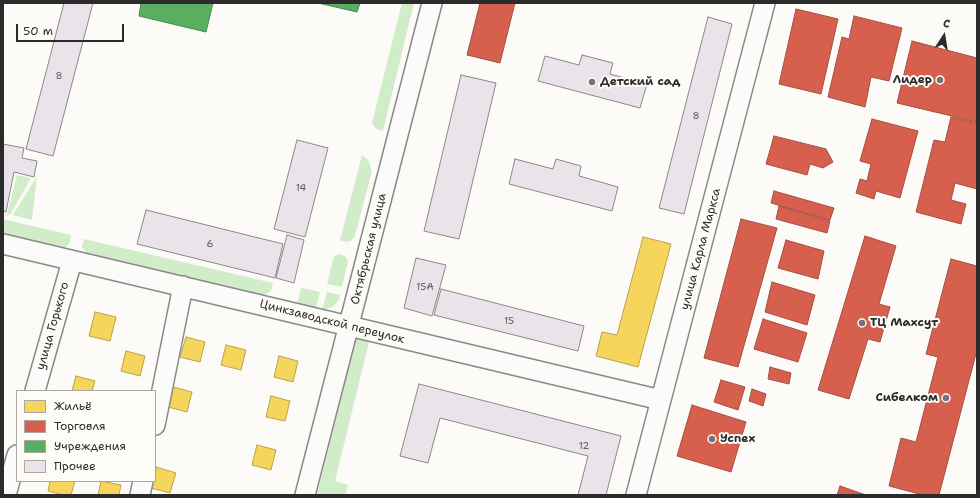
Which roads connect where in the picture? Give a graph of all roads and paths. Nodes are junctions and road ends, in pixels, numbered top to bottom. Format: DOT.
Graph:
graph roads {
  1 [pos="432,3"];
  2 [pos="765,3"];
  3 [pos="3,244"];
  4 [pos="72,261"];
  5 [pos="183,286"];
  6 [pos="349,325"];
  7 [pos="35,390"];
  8 [pos="661,400"];
  9 [pos="156,420"];
  10 [pos="16,459"];
  11 [pos="143,482"];
  12 [pos="6,495"];
  13 [pos="140,495"];
  14 [pos="305,495"];
  15 [pos="636,495"];
  1 -- 6 [label="street, Октябрьская улица"];
  2 -- 8 [label="street, улица Карла Маркса"];
  3 -- 4 [label="street, Цинкзаводской переулок"];
  4 -- 5 [label="street, Цинкзаводской переулок"];
  4 -- 7 [label="street, улица Горького"];
  5 -- 6 [label="street, Цинкзаводской переулок"];
  5 -- 9 [label="street"];
  6 -- 8 [label="street, Цинкзаводской переулок"];
  6 -- 14 [label="street, Октябрьская улица"];
  8 -- 15 [label="street, улица Карла Маркса"];
  10 -- 12 [label="street"];
  11 -- 13 [label="street"];
}
